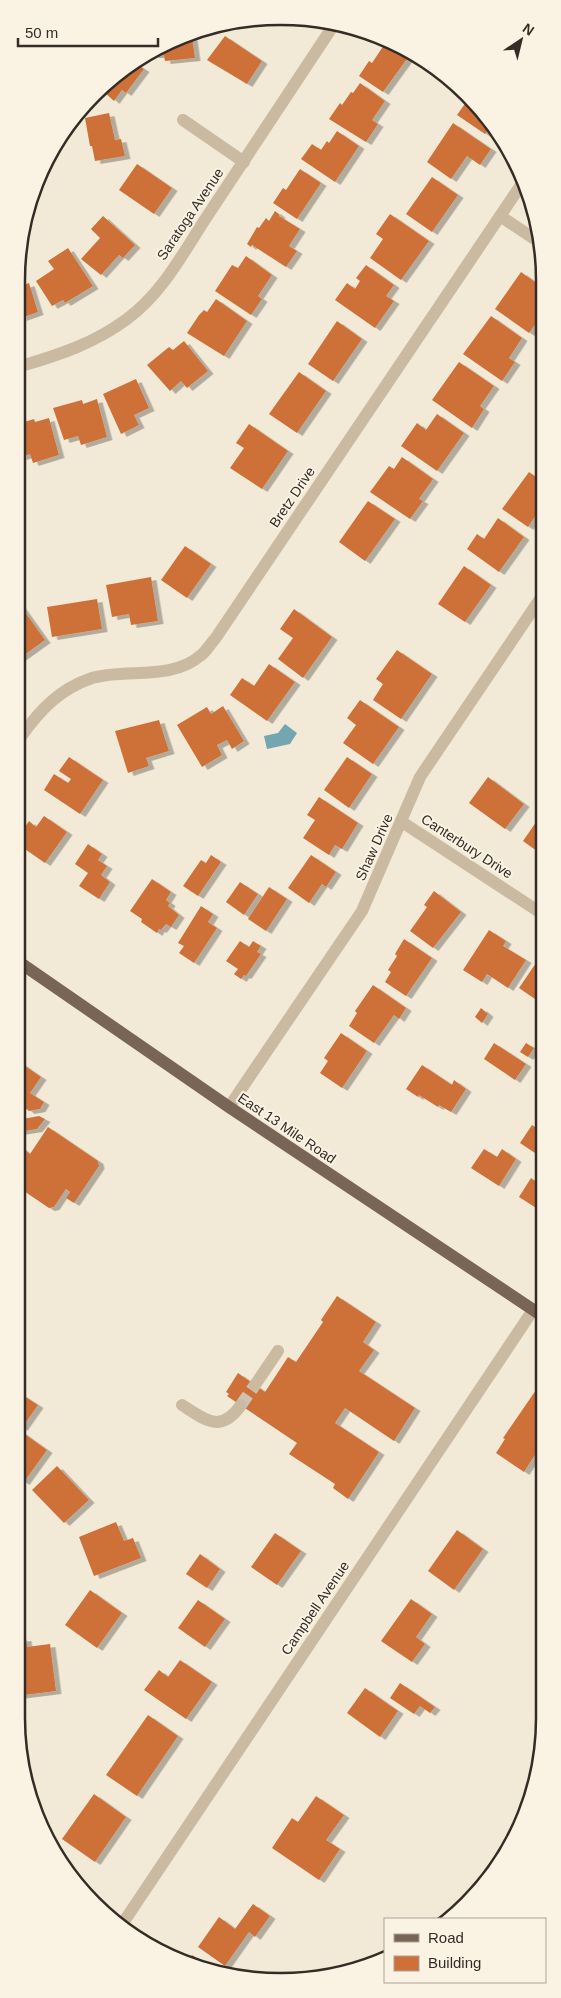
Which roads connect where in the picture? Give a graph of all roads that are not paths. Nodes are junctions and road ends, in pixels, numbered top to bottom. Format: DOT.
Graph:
graph roads {
  1 [pos="330,30"];
  2 [pos="183,120"];
  3 [pos="244,162"];
  4 [pos="519,188"];
  5 [pos="500,216"];
  6 [pos="532,237"];
  7 [pos="25,365"];
  8 [pos="536,605"];
  9 [pos="25,731"];
  10 [pos="402,822"];
  11 [pos="536,910"];
  12 [pos="25,966"];
  13 [pos="229,1107"];
  14 [pos="536,1312"];
  15 [pos="278,1351"];
  16 [pos="255,1385"];
  17 [pos="182,1405"];
  18 [pos="241,1405"];
  19 [pos="125,1920"];
  1 -- 3 [label="street, Saratoga Avenue"];
  2 -- 3 [label="street"];
  3 -- 7 [label="street, Saratoga Avenue"];
  4 -- 5 [label="street, Bretz Drive"];
  5 -- 6 [label="street"];
  5 -- 9 [label="street, Bretz Drive"];
  8 -- 10 [label="street, Shaw Drive"];
  10 -- 11 [label="street, Canterbury Drive"];
  10 -- 13 [label="street, Shaw Drive"];
  12 -- 13 [label="main road, East 13 Mile Road"];
  13 -- 14 [label="main road, East 13 Mile Road"];
  14 -- 19 [label="street, Campbell Avenue"];
  15 -- 16 [label="street"];
  17 -- 18 [label="street"];
}
